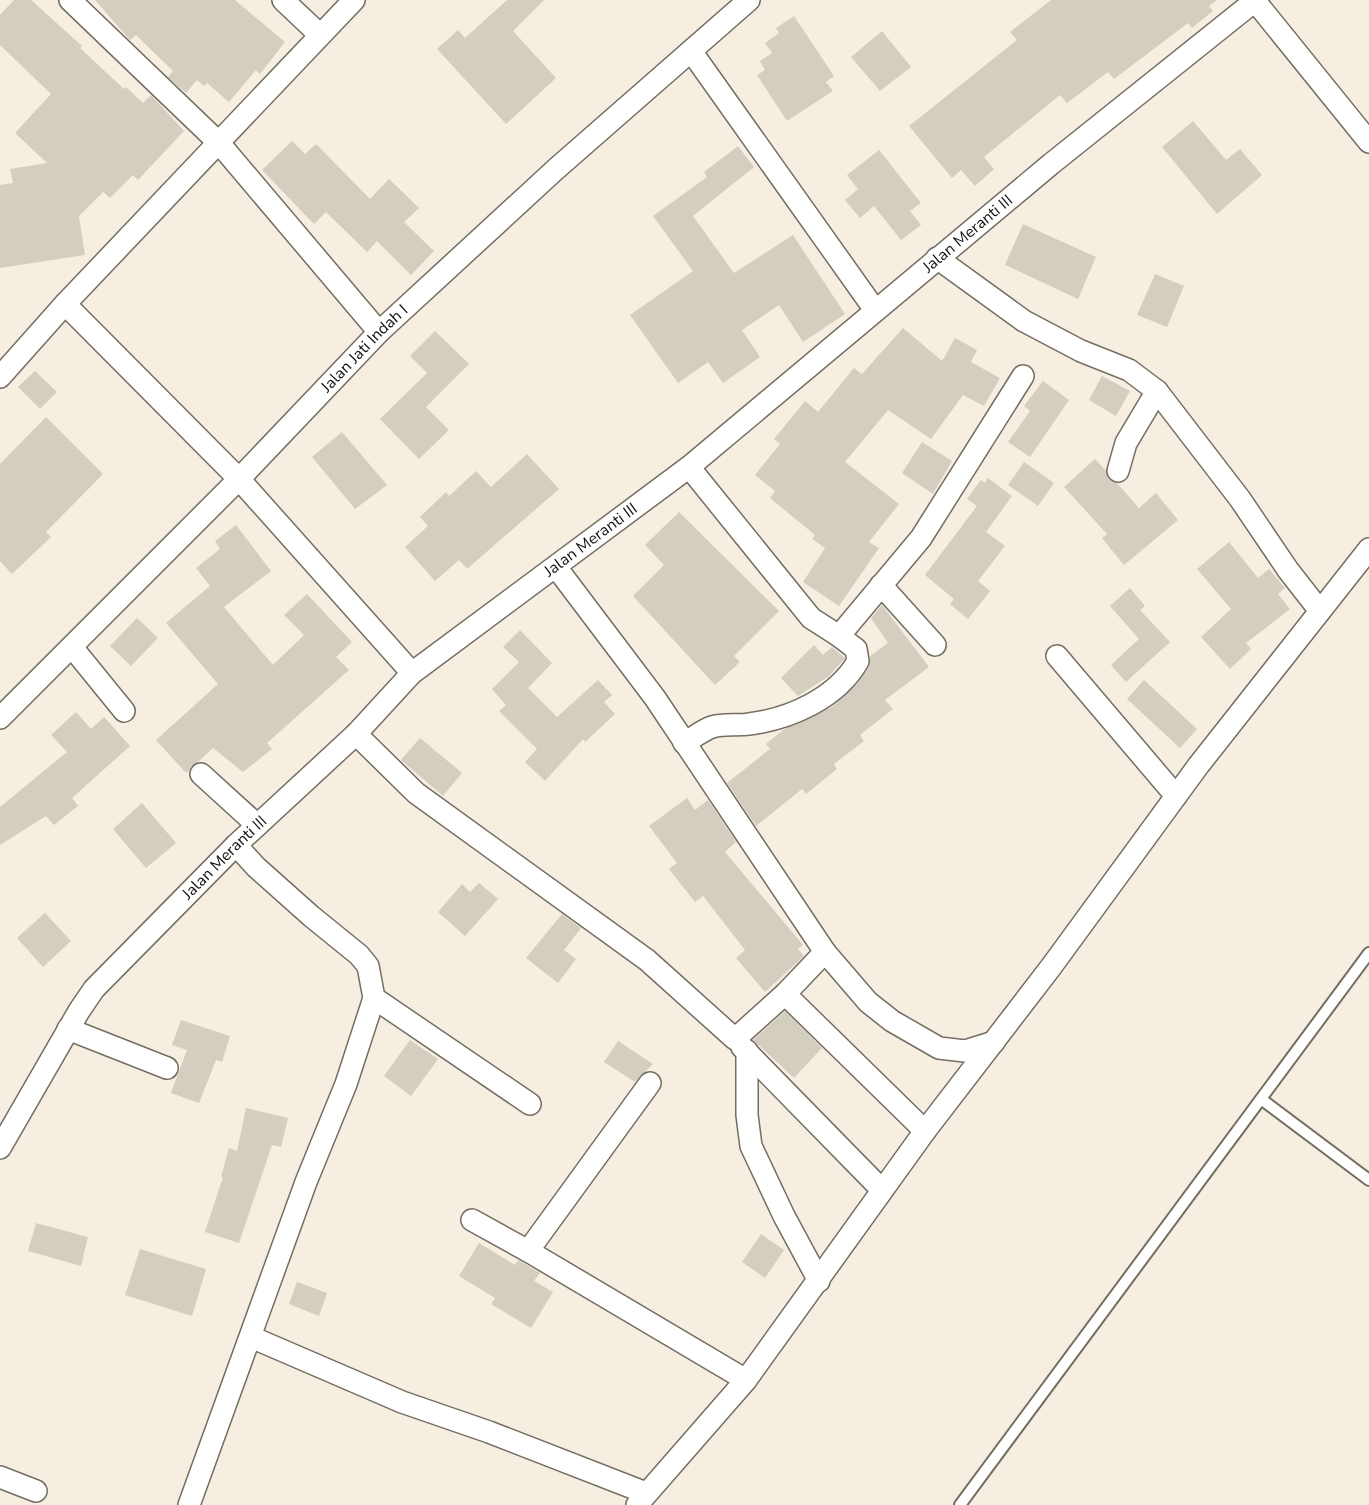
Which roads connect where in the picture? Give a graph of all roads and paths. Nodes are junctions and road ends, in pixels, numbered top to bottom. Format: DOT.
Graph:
graph roads {
  1 [pos="70,0"];
  2 [pos="283,0"];
  3 [pos="354,0"];
  4 [pos="749,0"];
  5 [pos="1255,1"];
  6 [pos="320,35"];
  7 [pos="691,51"];
  8 [pos="1369,142"];
  9 [pos="219,143"];
  10 [pos="938,258"];
  11 [pos="65,304"];
  12 [pos="874,310"];
  13 [pos="379,332"];
  14 [pos="1023,376"];
  15 [pos="0,377"];
  16 [pos="1156,391"];
  17 [pos="689,467"];
  18 [pos="1118,471"];
  19 [pos="239,479"];
  20 [pos="1369,549"];
  21 [pos="556,567"];
  22 [pos="881,585"];
  23 [pos="1320,611"];
  24 [pos="838,636"];
  25 [pos="935,645"];
  26 [pos="72,647"];
  27 [pos="1056,656"];
  28 [pos="412,673"];
  29 [pos="124,711"];
  30 [pos="0,718"];
  31 [pos="356,734"];
  32 [pos="684,743"];
  33 [pos="201,774"];
  34 [pos="1176,796"];
  35 [pos="257,825"];
  36 [pos="236,845"];
  37 [pos="825,952"];
  38 [pos="1369,953"];
  39 [pos="785,994"];
  40 [pos="374,998"];
  41 [pos="68,1029"];
  42 [pos="994,1042"];
  43 [pos="741,1045"];
  44 [pos="168,1068"];
  45 [pos="650,1083"];
  46 [pos="1262,1099"];
  47 [pos="530,1104"];
  48 [pos="925,1131"];
  49 [pos="0,1148"];
  50 [pos="1369,1180"];
  51 [pos="882,1190"];
  52 [pos="472,1220"];
  53 [pos="528,1251"];
  54 [pos="819,1281"];
  55 [pos="251,1337"];
  56 [pos="746,1380"];
  57 [pos="0,1477"];
  58 [pos="36,1491"];
  59 [pos="642,1499"];
  60 [pos="189,1505"];
  61 [pos="960,1505"];
  1 -- 9 [label="street"];
  2 -- 6 [label="street"];
  3 -- 6 [label="street"];
  4 -- 7 [label="street, Jalan Jati Indah I"];
  5 -- 8 [label="street"];
  5 -- 10 [label="street, Jalan Meranti III"];
  6 -- 9 [label="street"];
  7 -- 12 [label="street"];
  7 -- 13 [label="street, Jalan Jati Indah I"];
  9 -- 11 [label="street"];
  9 -- 13 [label="street"];
  10 -- 12 [label="street, Jalan Meranti III"];
  10 -- 16 [label="street"];
  11 -- 15 [label="street"];
  11 -- 19 [label="street"];
  12 -- 17 [label="street, Jalan Meranti III"];
  13 -- 19 [label="street, Jalan Jati Indah I"];
  14 -- 22 [label="street"];
  16 -- 18 [label="street"];
  16 -- 23 [label="street"];
  17 -- 21 [label="street, Jalan Meranti III"];
  17 -- 24 [label="street"];
  19 -- 26 [label="street, Jalan Jati Indah I"];
  19 -- 28 [label="street"];
  20 -- 23 [label="street"];
  21 -- 28 [label="street, Jalan Meranti III"];
  21 -- 32 [label="street"];
  22 -- 24 [label="street"];
  22 -- 25 [label="street"];
  23 -- 34 [label="street"];
  24 -- 32 [label="street"];
  26 -- 29 [label="street"];
  26 -- 30 [label="street, Jalan Jati Indah I"];
  27 -- 34 [label="street"];
  28 -- 31 [label="street, Jalan Meranti III"];
  31 -- 35 [label="street, Jalan Meranti III"];
  31 -- 43 [label="street"];
  32 -- 37 [label="street"];
  33 -- 35 [label="street"];
  34 -- 42 [label="street"];
  35 -- 36 [label="street, Jalan Meranti III"];
  36 -- 40 [label="street"];
  36 -- 41 [label="street, Jalan Meranti III"];
  37 -- 39 [label="street"];
  37 -- 42 [label="street"];
  38 -- 46 [label="lane"];
  39 -- 43 [label="street"];
  39 -- 48 [label="street"];
  40 -- 47 [label="street"];
  40 -- 55 [label="street"];
  41 -- 44 [label="street"];
  41 -- 49 [label="street, Jalan Meranti III"];
  42 -- 48 [label="street"];
  43 -- 51 [label="street"];
  43 -- 54 [label="street"];
  45 -- 53 [label="street"];
  46 -- 50 [label="lane"];
  46 -- 61 [label="lane"];
  48 -- 51 [label="street"];
  51 -- 54 [label="street"];
  52 -- 53 [label="street"];
  53 -- 56 [label="street"];
  54 -- 56 [label="street"];
  55 -- 59 [label="street"];
  55 -- 60 [label="street"];
  56 -- 59 [label="street"];
  57 -- 58 [label="street"];
}
